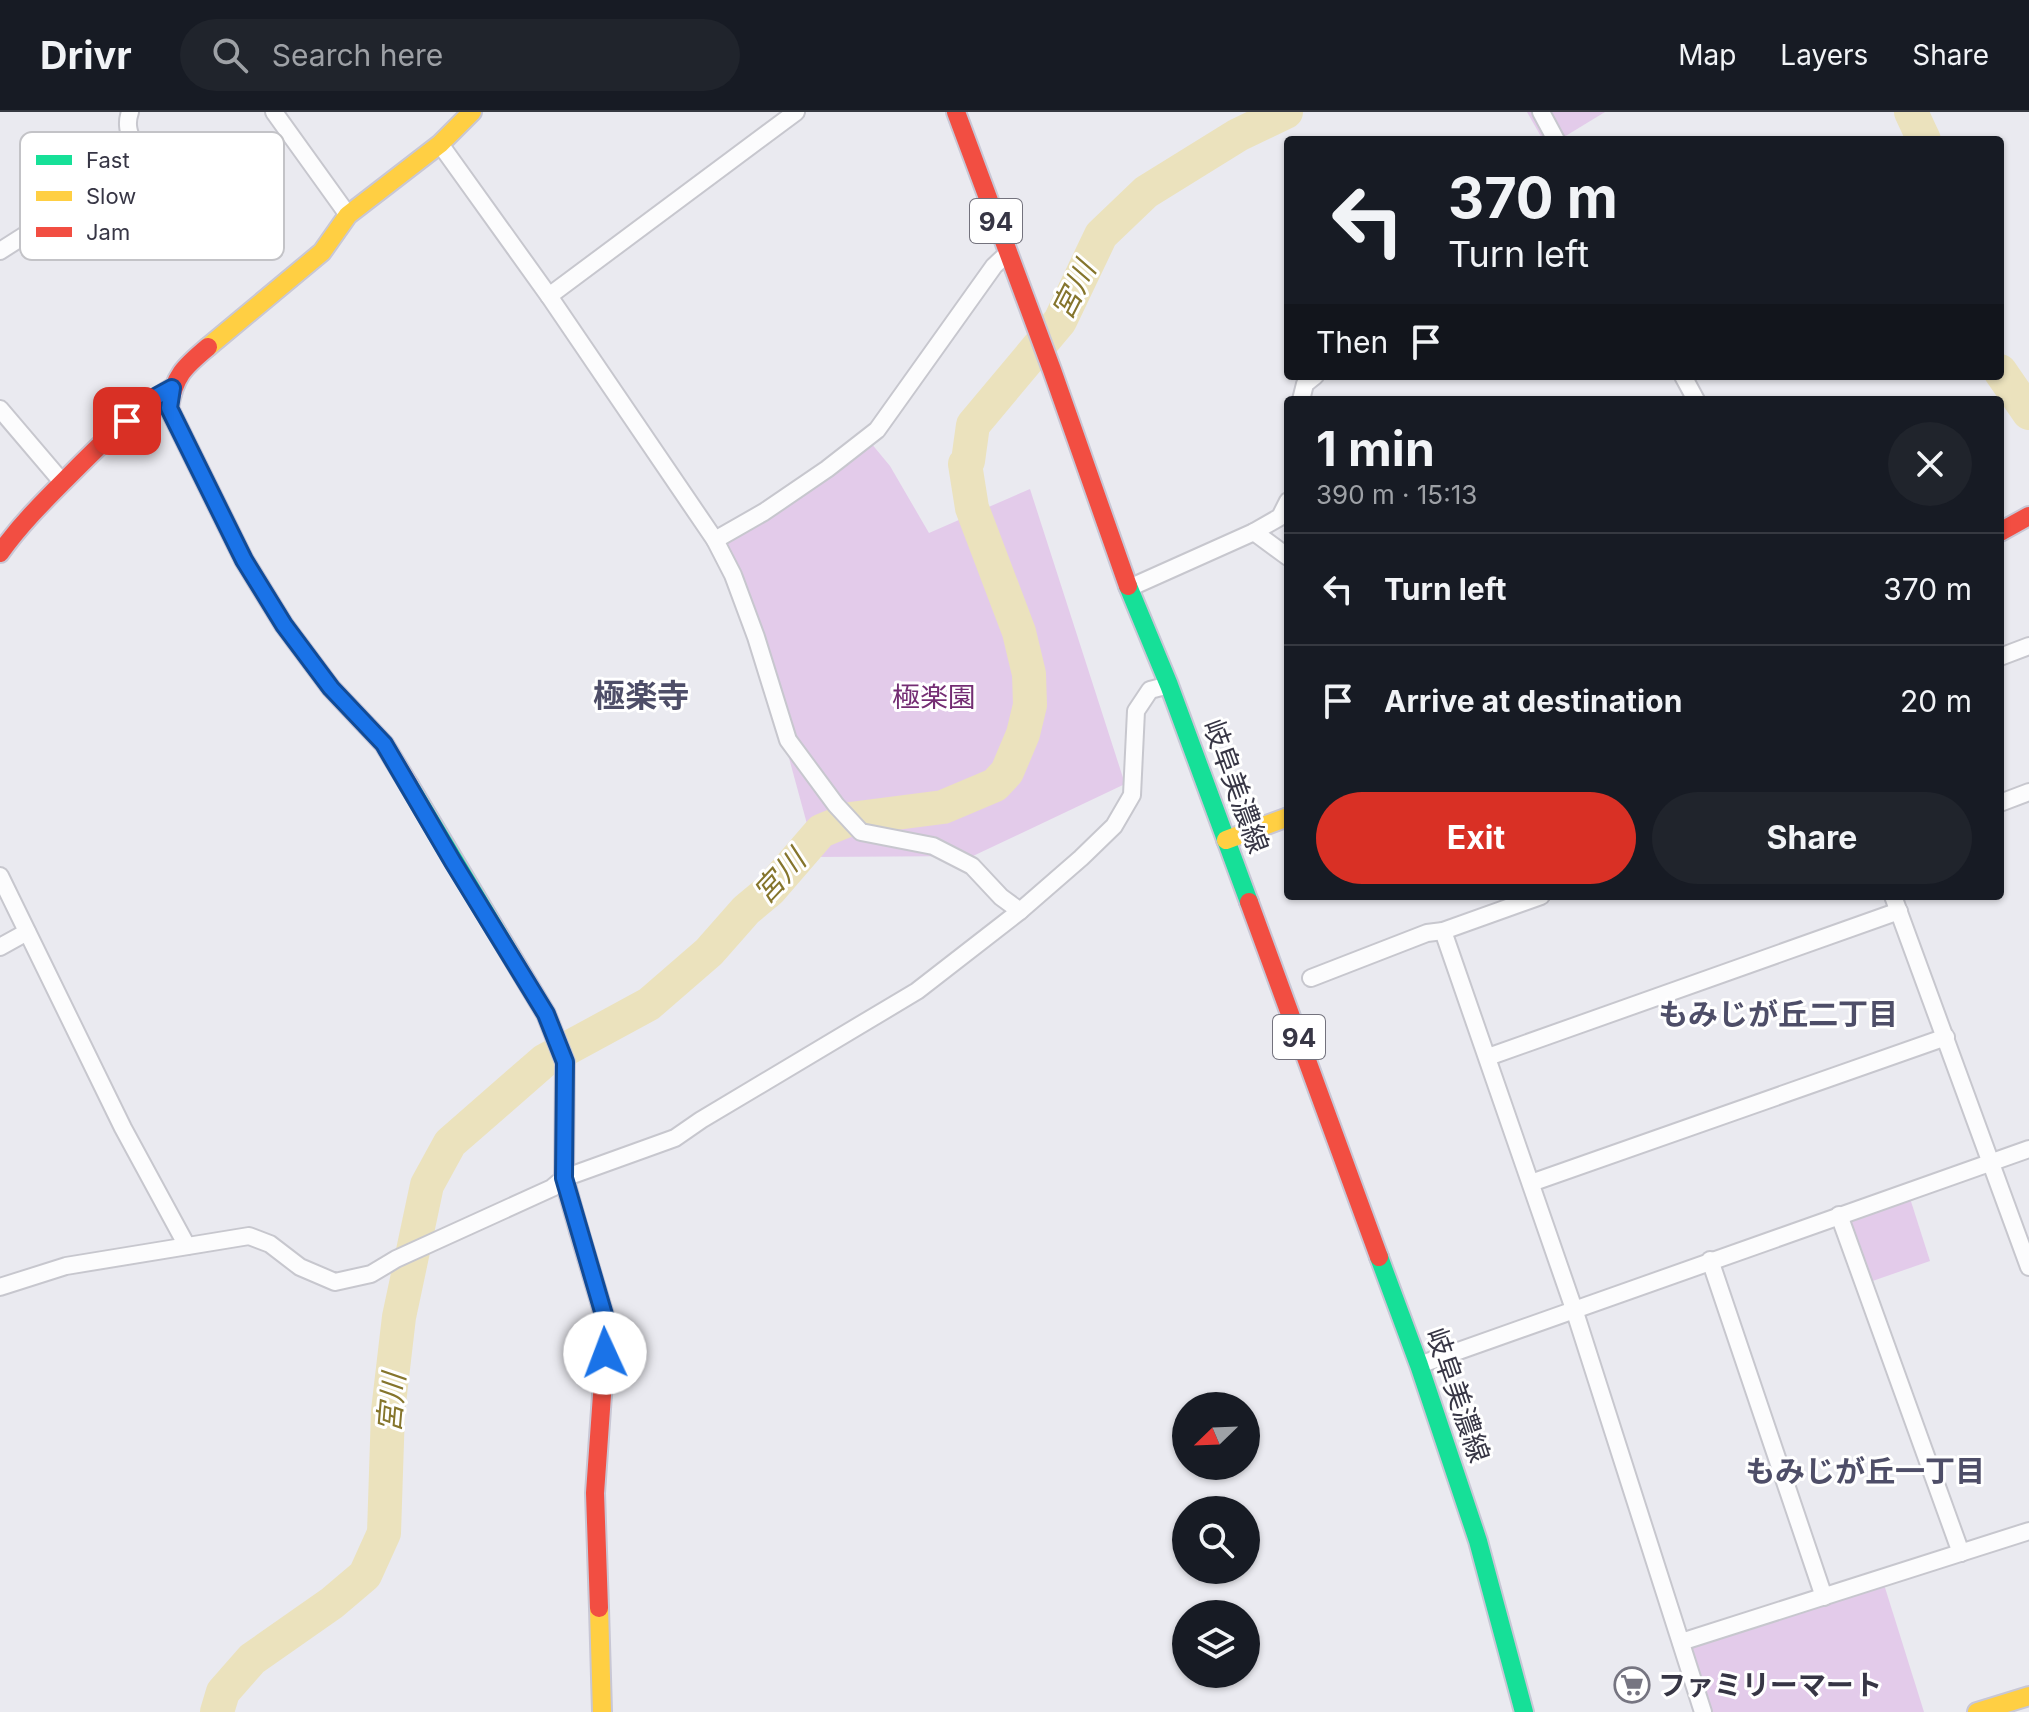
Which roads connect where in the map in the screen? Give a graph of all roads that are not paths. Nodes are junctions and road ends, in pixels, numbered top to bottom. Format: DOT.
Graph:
graph roads {
  1 [pos="130,112"];
  2 [pos="274,112"];
  3 [pos="472,112"];
  4 [pos="796,112"];
  5 [pos="956,112"];
  6 [pos="1541,112"];
  7 [pos="128,132"];
  8 [pos="1554,136"];
  9 [pos="440,144"];
  10 [pos="348,215"];
  11 [pos="20,238"];
  12 [pos="0,251"];
  13 [pos="1008,253"];
  14 [pos="549,296"];
  15 [pos="172,388"];
  16 [pos="0,409"];
  17 [pos="63,483"];
  18 [pos="1284,509"];
  19 [pos="2029,516"];
  20 [pos="2004,530"];
  21 [pos="1254,532"];
  22 [pos="715,540"];
  23 [pos="0,553"];
  24 [pos="1284,554"];
  25 [pos="1129,588"];
  26 [pos="2029,646"];
  27 [pos="2004,655"];
  28 [pos="1169,685"];
  29 [pos="2029,792"];
  30 [pos="2004,801"];
  31 [pos="1284,818"];
  32 [pos="1226,840"];
  33 [pos="0,876"];
  34 [pos="1530,900"];
  35 [pos="1896,903"];
  36 [pos="1020,911"];
  37 [pos="1443,931"];
  38 [pos="27,932"];
  39 [pos="0,947"];
  40 [pos="1311,978"];
  41 [pos="1946,1037"];
  42 [pos="1488,1057"];
  43 [pos="2029,1149"];
  44 [pos="1992,1163"];
  45 [pos="564,1178"];
  46 [pos="1531,1183"];
  47 [pos="1839,1215"];
  48 [pos="187,1246"];
  49 [pos="1710,1260"];
  50 [pos="2029,1267"];
  51 [pos="0,1287"];
  52 [pos="1574,1309"];
  53 [pos="1419,1365"];
  54 [pos="2029,1531"];
  55 [pos="1961,1553"];
  56 [pos="1824,1597"];
  57 [pos="1681,1642"];
  58 [pos="2029,1696"];
  59 [pos="602,1712"];
  60 [pos="1524,1712"];
  61 [pos="1703,1712"];
  62 [pos="1977,1712"];
  1 -- 7 [label="street"];
  2 -- 10 [label="street"];
  3 -- 9 [label="street"];
  4 -- 14 [label="street"];
  5 -- 13 [label="street, 岐阜美濃線 / 94"];
  6 -- 8 [label="street"];
  9 -- 10 [label="street"];
  9 -- 14 [label="street"];
  10 -- 15 [label="street"];
  11 -- 12 [label="street"];
  13 -- 22 [label="street"];
  13 -- 25 [label="street, 岐阜美濃線 / 94"];
  14 -- 22 [label="street"];
  15 -- 17 [label="street"];
  15 -- 45 [label="street"];
  16 -- 17 [label="street"];
  17 -- 23 [label="street"];
  18 -- 21 [label="street"];
  19 -- 20 [label="street"];
  21 -- 24 [label="street"];
  21 -- 25 [label="street"];
  22 -- 36 [label="street"];
  25 -- 28 [label="street, 岐阜美濃線 / 94"];
  26 -- 27 [label="street"];
  28 -- 32 [label="street, 岐阜美濃線 / 94"];
  28 -- 36 [label="street"];
  29 -- 30 [label="street"];
  31 -- 32 [label="street"];
  32 -- 53 [label="street, 岐阜美濃線 / 94"];
  33 -- 38 [label="street"];
  34 -- 37 [label="street"];
  35 -- 41 [label="street"];
  35 -- 42 [label="street"];
  36 -- 45 [label="street"];
  37 -- 40 [label="street"];
  37 -- 42 [label="street"];
  38 -- 39 [label="street"];
  38 -- 48 [label="street"];
  41 -- 44 [label="street"];
  41 -- 46 [label="street"];
  42 -- 46 [label="street"];
  43 -- 44 [label="street"];
  44 -- 47 [label="street"];
  44 -- 50 [label="street"];
  45 -- 48 [label="street"];
  45 -- 59 [label="street"];
  46 -- 52 [label="street"];
  47 -- 49 [label="street"];
  47 -- 55 [label="street"];
  48 -- 51 [label="street"];
  49 -- 52 [label="street"];
  49 -- 56 [label="street"];
  52 -- 53 [label="street"];
  52 -- 57 [label="street"];
  53 -- 60 [label="street, 岐阜美濃線 / 94"];
  54 -- 55 [label="street"];
  55 -- 56 [label="street"];
  56 -- 57 [label="street"];
  57 -- 61 [label="street"];
  58 -- 62 [label="street"];
}
